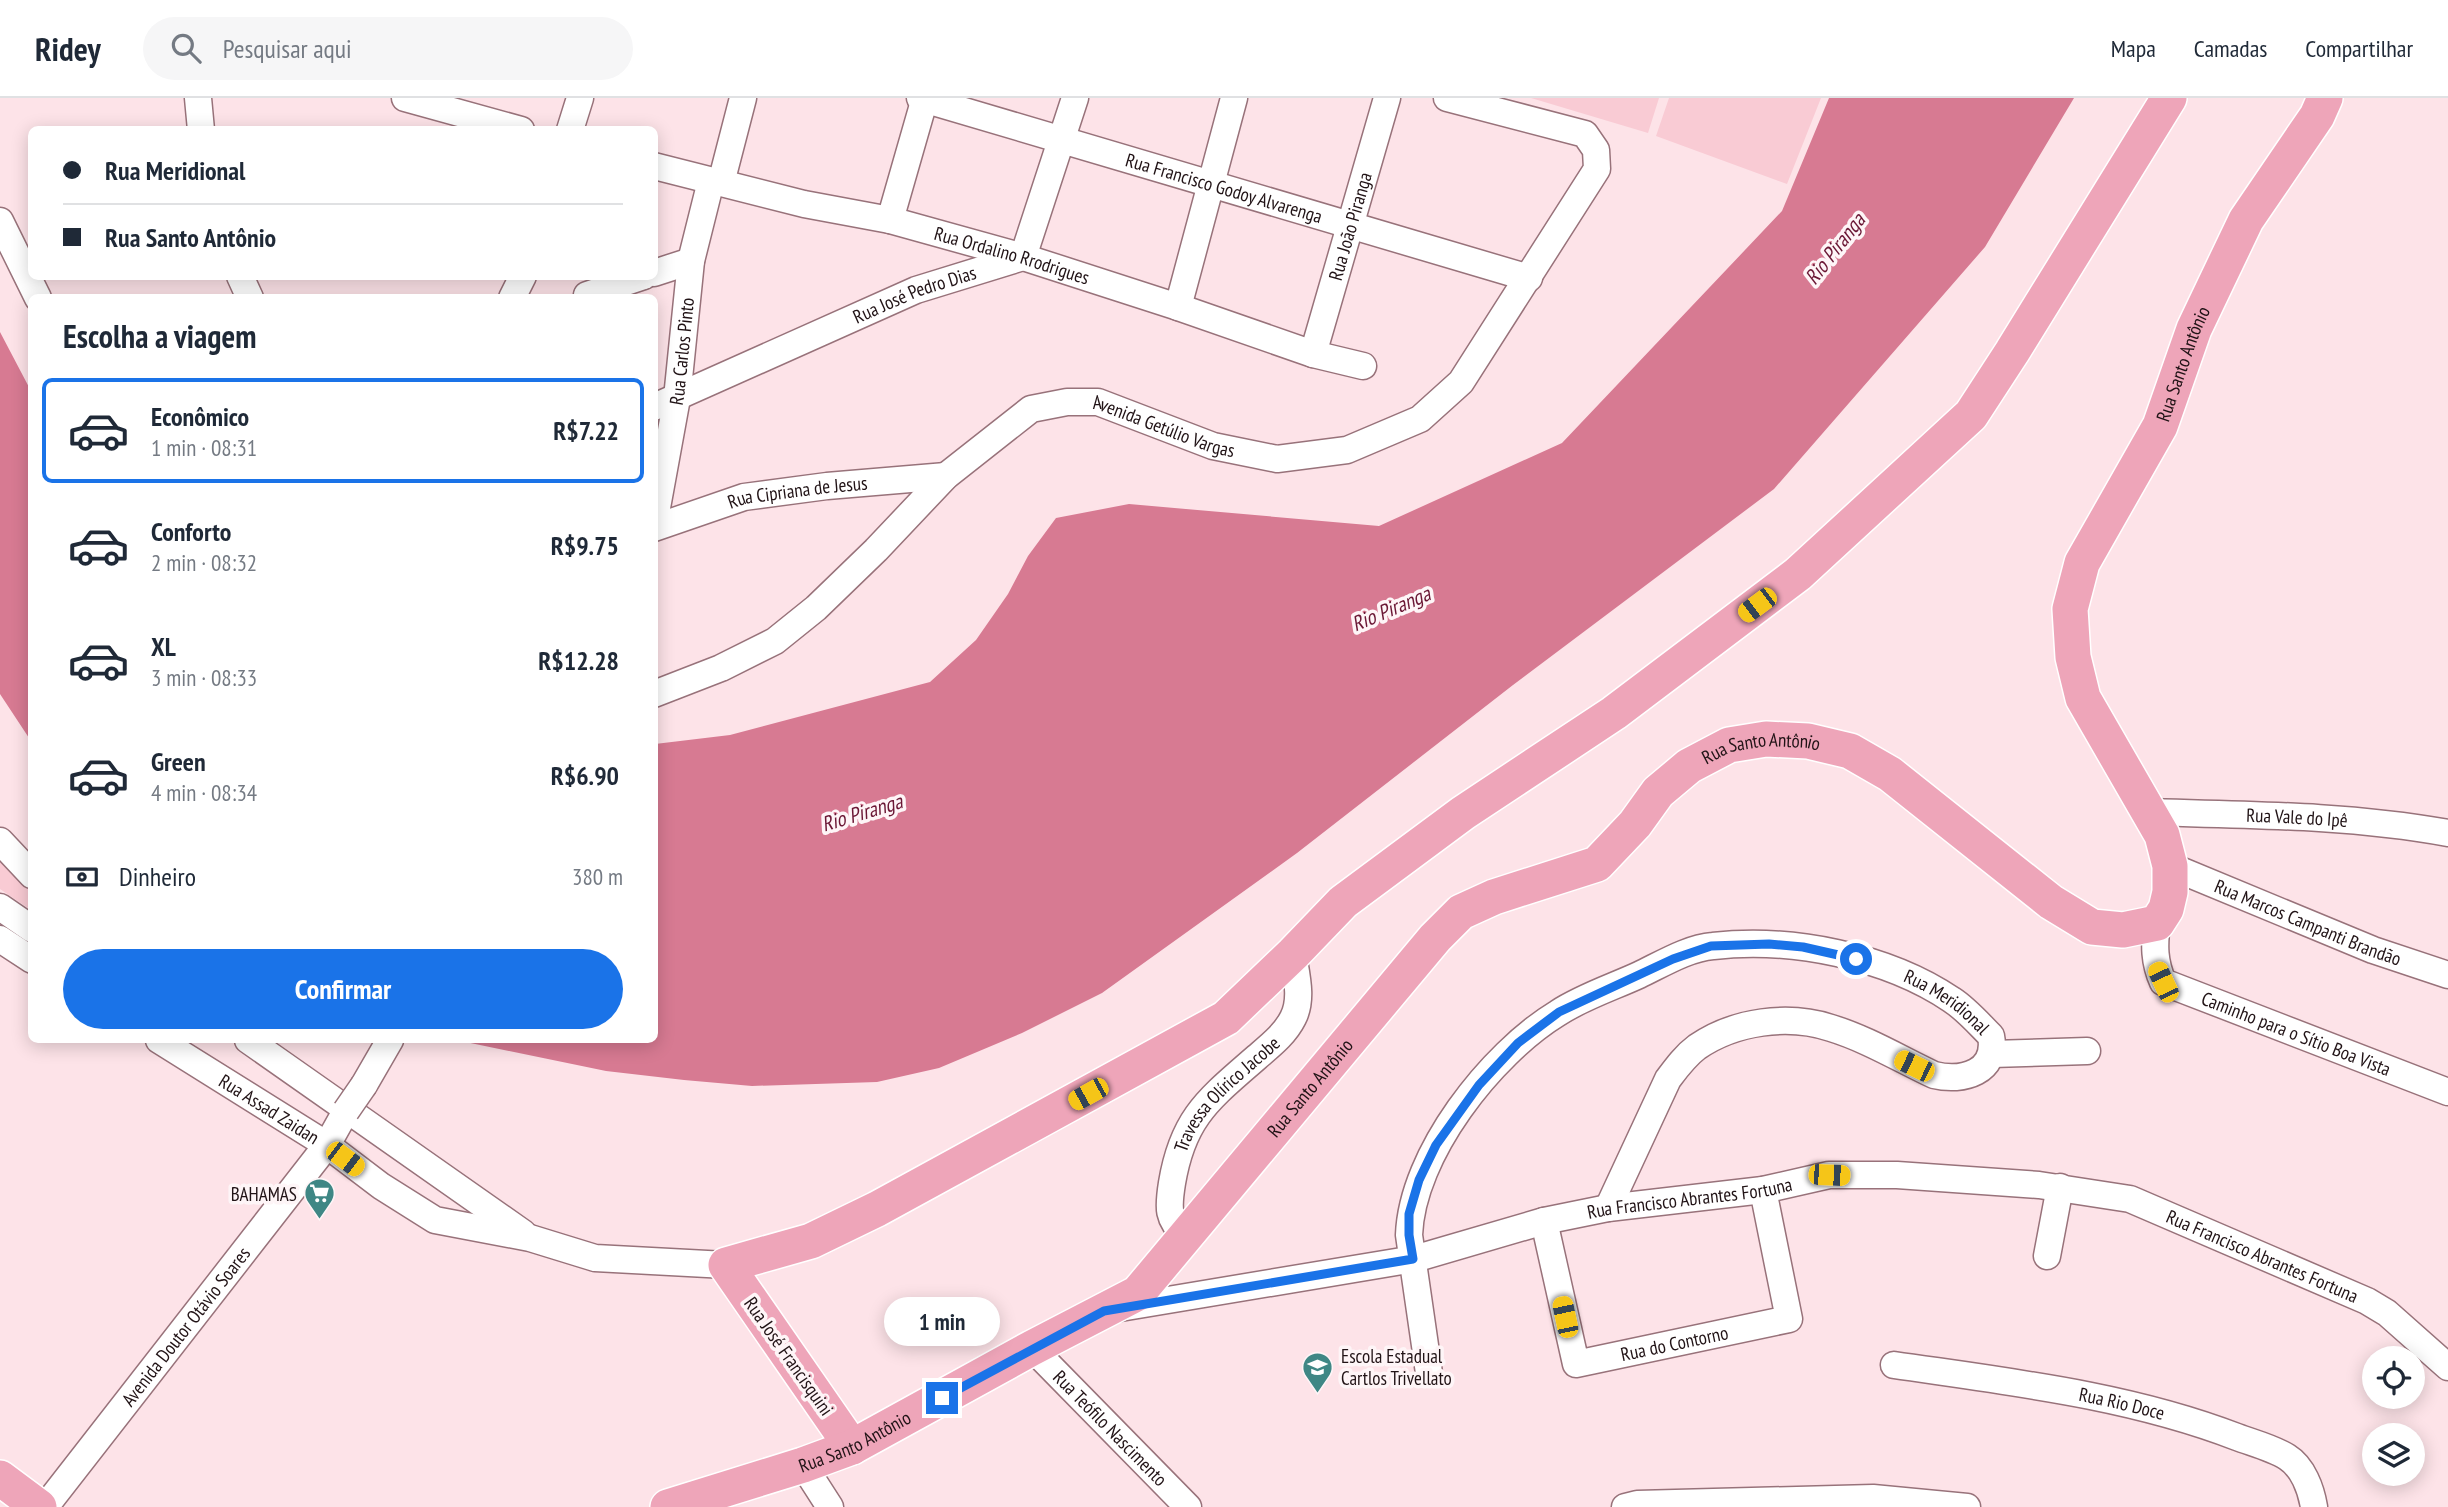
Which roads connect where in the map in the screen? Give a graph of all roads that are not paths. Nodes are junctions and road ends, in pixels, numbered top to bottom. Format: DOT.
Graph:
graph roads {
  1 [pos="198,98"];
  2 [pos="404,98"];
  3 [pos="580,98"];
  4 [pos="743,98"];
  5 [pos="923,98"];
  6 [pos="1074,98"];
  7 [pos="1234,98"];
  8 [pos="1387,98"];
  9 [pos="1447,98"];
  10 [pos="2169,98"];
  11 [pos="2325,98"];
  12 [pos="201,126"];
  13 [pos="506,126"];
  14 [pos="571,126"];
  15 [pos="1060,138"];
  16 [pos="658,167"];
  17 [pos="716,182"];
  18 [pos="1211,182"];
  19 [pos="890,220"];
  20 [pos="0,222"];
  21 [pos="1350,225"];
  22 [pos="1023,257"];
  23 [pos="691,261"];
  24 [pos="658,272"];
  25 [pos="28,278"];
  26 [pos="1529,278"];
  27 [pos="632,280"];
  28 [pos="590,294"];
  29 [pos="1178,307"];
  30 [pos="1313,355"];
  31 [pos="1363,366"];
  32 [pos="666,402"];
  33 [pos="946,476"];
  34 [pos="658,485"];
  35 [pos="658,525"];
  36 [pos="658,692"];
  37 [pos="2147,812"];
  38 [pos="2448,833"];
  39 [pos="0,841"];
  40 [pos="2170,866"];
  41 [pos="28,871"];
  42 [pos="0,906"];
  43 [pos="2157,923"];
  44 [pos="28,926"];
  45 [pos="0,939"];
  46 [pos="1293,954"];
  47 [pos="28,957"];
  48 [pos="2448,975"];
  49 [pos="164,1043"];
  50 [pos="252,1043"];
  51 [pos="388,1043"];
  52 [pos="2087,1051"];
  53 [pos="1992,1054"];
  54 [pos="2448,1092"];
  55 [pos="327,1145"];
  56 [pos="2060,1187"];
  57 [pos="1763,1190"];
  58 [pos="1608,1208"];
  59 [pos="1544,1221"];
  60 [pos="1186,1236"];
  61 [pos="530,1238"];
  62 [pos="2047,1256"];
  63 [pos="1413,1259"];
  64 [pos="726,1265"];
  65 [pos="1104,1311"];
  66 [pos="1032,1348"];
  67 [pos="1894,1365"];
  68 [pos="2448,1367"];
  69 [pos="1430,1373"];
  70 [pos="852,1447"];
  71 [pos="803,1465"];
  72 [pos="0,1478"];
  73 [pos="744,1495"];
  74 [pos="1872,1502"];
  75 [pos="39,1507"];
  76 [pos="45,1507"];
  77 [pos="668,1507"];
  78 [pos="830,1507"];
  79 [pos="1188,1507"];
  80 [pos="1625,1507"];
  81 [pos="1967,1507"];
  82 [pos="2314,1507"];
  1 -- 12 [label="street"];
  2 -- 13 [label="street"];
  3 -- 14 [label="street"];
  4 -- 17 [label="street, Rua Carlos Pinto"];
  5 -- 15 [label="street, Rua Francisco Godoy Alvarenga"];
  5 -- 19 [label="street"];
  6 -- 15 [label="street"];
  7 -- 18 [label="street"];
  8 -- 21 [label="street, Rua João Piranga"];
  9 -- 26 [label="street, Avenida Getúlio Vargas"];
  10 -- 46 [label="main road"];
  11 -- 37 [label="main road, Rua Santo Antônio"];
  15 -- 18 [label="street, Rua Francisco Godoy Alvarenga"];
  15 -- 22 [label="street"];
  16 -- 17 [label="street, Rua Ordalino Rrodrigues"];
  17 -- 19 [label="street, Rua Ordalino Rrodrigues"];
  17 -- 23 [label="street, Rua Carlos Pinto"];
  18 -- 21 [label="street, Rua Francisco Godoy Alvarenga"];
  18 -- 29 [label="street"];
  19 -- 22 [label="street, Rua Ordalino Rrodrigues"];
  20 -- 25 [label="street"];
  21 -- 26 [label="street, Rua Francisco Godoy Alvarenga"];
  21 -- 30 [label="street, Rua João Piranga"];
  22 -- 29 [label="street, Rua Ordalino Rrodrigues"];
  22 -- 32 [label="street, Rua José Pedro Dias"];
  23 -- 24 [label="street"];
  23 -- 32 [label="street, Rua Carlos Pinto"];
  26 -- 33 [label="street, Avenida Getúlio Vargas"];
  27 -- 28 [label="street"];
  29 -- 30 [label="street, Rua Ordalino Rrodrigues"];
  30 -- 31 [label="street, Rua Ordalino Rrodrigues"];
  32 -- 34 [label="street, Rua Carlos Pinto"];
  33 -- 35 [label="street, Rua Cipriana de Jesus"];
  33 -- 36 [label="street, Avenida Getúlio Vargas"];
  37 -- 38 [label="street, Rua Vale do Ipê"];
  37 -- 40 [label="main road, Rua Santo Antônio"];
  39 -- 41 [label="street"];
  40 -- 43 [label="main road, Rua Santo Antônio"];
  40 -- 48 [label="street, Rua Marcos Campanti Brandão"];
  42 -- 44 [label="street"];
  43 -- 54 [label="street, Caminho para o Sítio Boa Vista"];
  43 -- 60 [label="main road, Rua Santo Antônio"];
  45 -- 47 [label="street"];
  46 -- 60 [label="street, Travessa Olírico Jacobe"];
  46 -- 64 [label="main road"];
  49 -- 55 [label="street, Rua Assad Zaidan"];
  50 -- 61 [label="street, Rua Assad Zaidan"];
  51 -- 55 [label="street, Avenida Doutor Otávio Soares, bridge"];
  52 -- 53 [label="street"];
  53 -- 58 [label="street, Rua Meridional"];
  53 -- 63 [label="street, Rua Meridional"];
  55 -- 61 [label="street, Rua Assad Zaidan"];
  55 -- 76 [label="street, Avenida Doutor Otávio Soares"];
  56 -- 57 [label="street, Rua Francisco Abrantes Fortuna"];
  56 -- 62 [label="street"];
  56 -- 68 [label="street, Rua Francisco Abrantes Fortuna"];
  57 -- 58 [label="street, Rua Francisco Abrantes Fortuna"];
  57 -- 59 [label="street, Rua do Contorno"];
  58 -- 59 [label="street, Rua Francisco Abrantes Fortuna"];
  59 -- 63 [label="street, Rua Francisco Abrantes Fortuna"];
  60 -- 65 [label="main road, Rua Santo Antônio"];
  61 -- 64 [label="street, Rua Assad Zaidan"];
  63 -- 65 [label="street, Rua Francisco Abrantes Fortuna"];
  63 -- 69 [label="street, Rua Meridional"];
  64 -- 70 [label="main road, Rua José Francisquini"];
  65 -- 66 [label="main road, Rua Santo Antônio"];
  66 -- 70 [label="main road, Rua Santo Antônio"];
  66 -- 79 [label="street, Rua Teófilo Nascimento"];
  67 -- 82 [label="street, Rua Rio Doce"];
  70 -- 71 [label="main road, Rua Santo Antônio"];
  71 -- 73 [label="main road, Rua Santo Antônio"];
  71 -- 78 [label="street"];
  72 -- 75 [label="main road"];
  73 -- 77 [label="main road, Rua Santo Antônio"];
  74 -- 80 [label="street"];
  74 -- 81 [label="street"];
}
